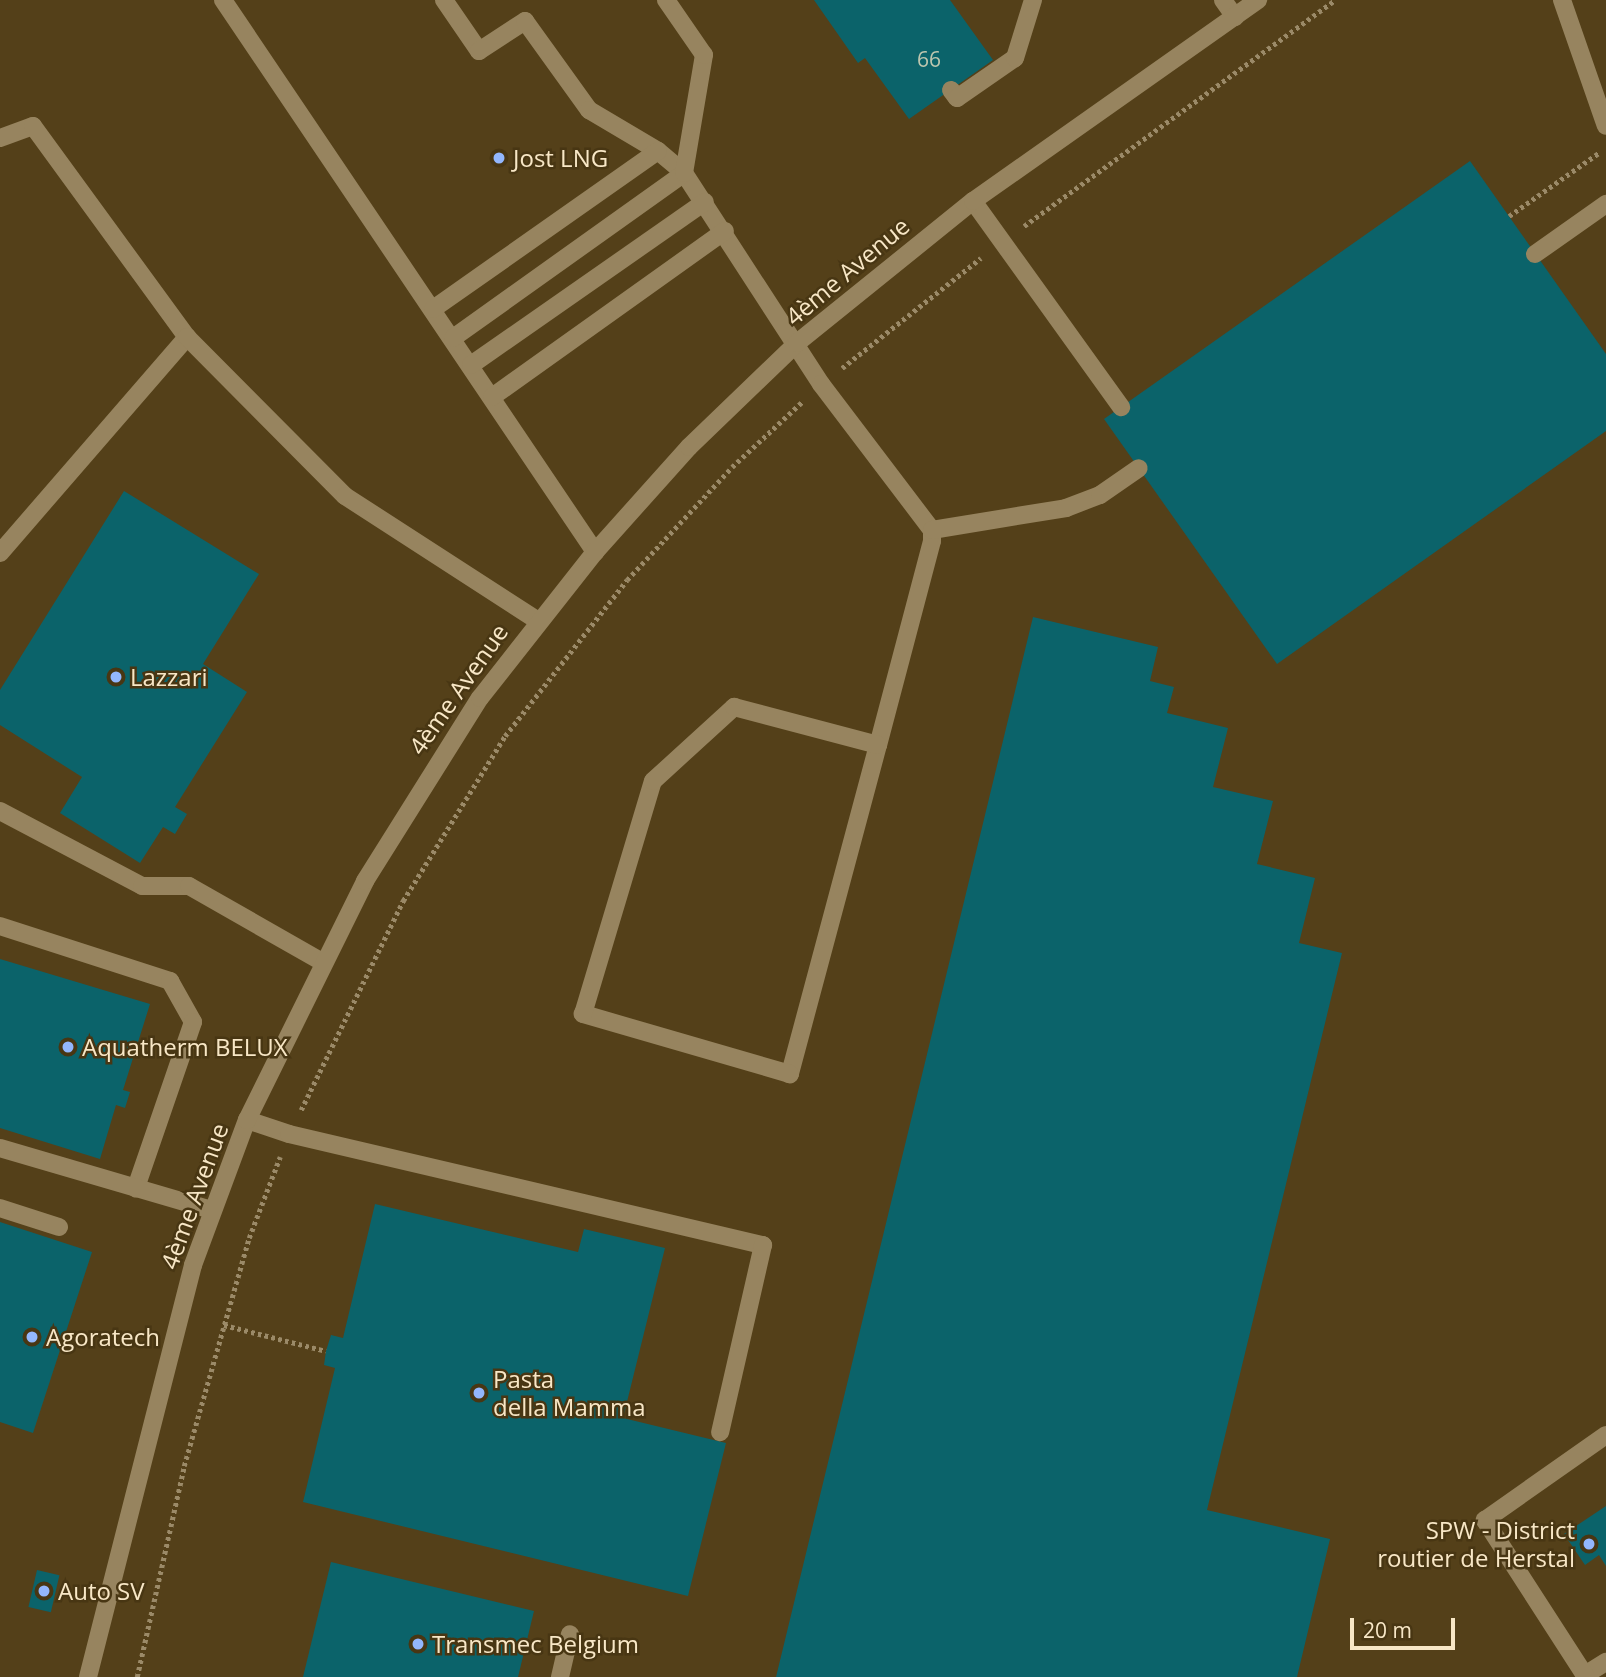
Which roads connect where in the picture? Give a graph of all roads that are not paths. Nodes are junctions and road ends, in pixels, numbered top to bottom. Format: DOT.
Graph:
graph roads {
  1 [pos="223,0"];
  2 [pos="444,0"];
  3 [pos="666,0"];
  4 [pos="1033,0"];
  5 [pos="1223,0"];
  6 [pos="1258,0"];
  7 [pos="1562,0"];
  8 [pos="1235,17"];
  9 [pos="951,90"];
  10 [pos="1606,126"];
  11 [pos="0,138"];
  12 [pos="658,151"];
  13 [pos="684,173"];
  14 [pos="973,201"];
  15 [pos="705,202"];
  16 [pos="1606,204"];
  17 [pos="725,231"];
  18 [pos="1535,254"];
  19 [pos="433,309"];
  20 [pos="187,337"];
  21 [pos="453,338"];
  22 [pos="797,343"];
  23 [pos="471,365"];
  24 [pos="492,397"];
  25 [pos="1121,407"];
  26 [pos="1139,468"];
  27 [pos="932,530"];
  28 [pos="594,551"];
  29 [pos="0,553"];
  30 [pos="537,620"];
  31 [pos="878,745"];
  32 [pos="0,811"];
  33 [pos="0,926"];
  34 [pos="322,962"];
  35 [pos="247,1120"];
  36 [pos="0,1148"];
  37 [pos="136,1188"];
  38 [pos="0,1208"];
  39 [pos="212,1210"];
  40 [pos="59,1227"];
  41 [pos="719,1433"];
  42 [pos="1606,1435"];
  43 [pos="570,1634"];
  44 [pos="1606,1661"];
  45 [pos="1586,1676"];
  46 [pos="88,1677"];
  47 [pos="560,1677"];
  1 -- 19 [label="street"];
  2 -- 12 [label="street"];
  3 -- 13 [label="street"];
  4 -- 9 [label="street"];
  5 -- 8 [label="street"];
  6 -- 8 [label="street, 4ème Avenue"];
  7 -- 10 [label="street"];
  8 -- 14 [label="street, 4ème Avenue"];
  11 -- 20 [label="street"];
  12 -- 13 [label="street"];
  12 -- 19 [label="street"];
  13 -- 15 [label="street"];
  13 -- 21 [label="street"];
  14 -- 22 [label="street, 4ème Avenue"];
  14 -- 25 [label="street"];
  15 -- 17 [label="street"];
  15 -- 23 [label="street"];
  16 -- 18 [label="street"];
  17 -- 22 [label="street"];
  17 -- 24 [label="street"];
  19 -- 21 [label="street"];
  20 -- 29 [label="street"];
  20 -- 30 [label="street"];
  21 -- 23 [label="street"];
  22 -- 27 [label="street"];
  22 -- 28 [label="street, 4ème Avenue"];
  23 -- 24 [label="street"];
  24 -- 28 [label="street"];
  26 -- 27 [label="street"];
  27 -- 31 [label="street"];
  28 -- 30 [label="street, 4ème Avenue"];
  30 -- 34 [label="street, 4ème Avenue"];
  31 -- 31 [label="street"];
  32 -- 34 [label="street"];
  33 -- 37 [label="street"];
  34 -- 35 [label="street, 4ème Avenue"];
  35 -- 39 [label="street, 4ème Avenue"];
  35 -- 41 [label="street"];
  36 -- 37 [label="street"];
  37 -- 39 [label="street"];
  38 -- 40 [label="street"];
  39 -- 46 [label="street, 4ème Avenue"];
  42 -- 45 [label="street"];
  43 -- 47 [label="street"];
  44 -- 45 [label="street"];
}
